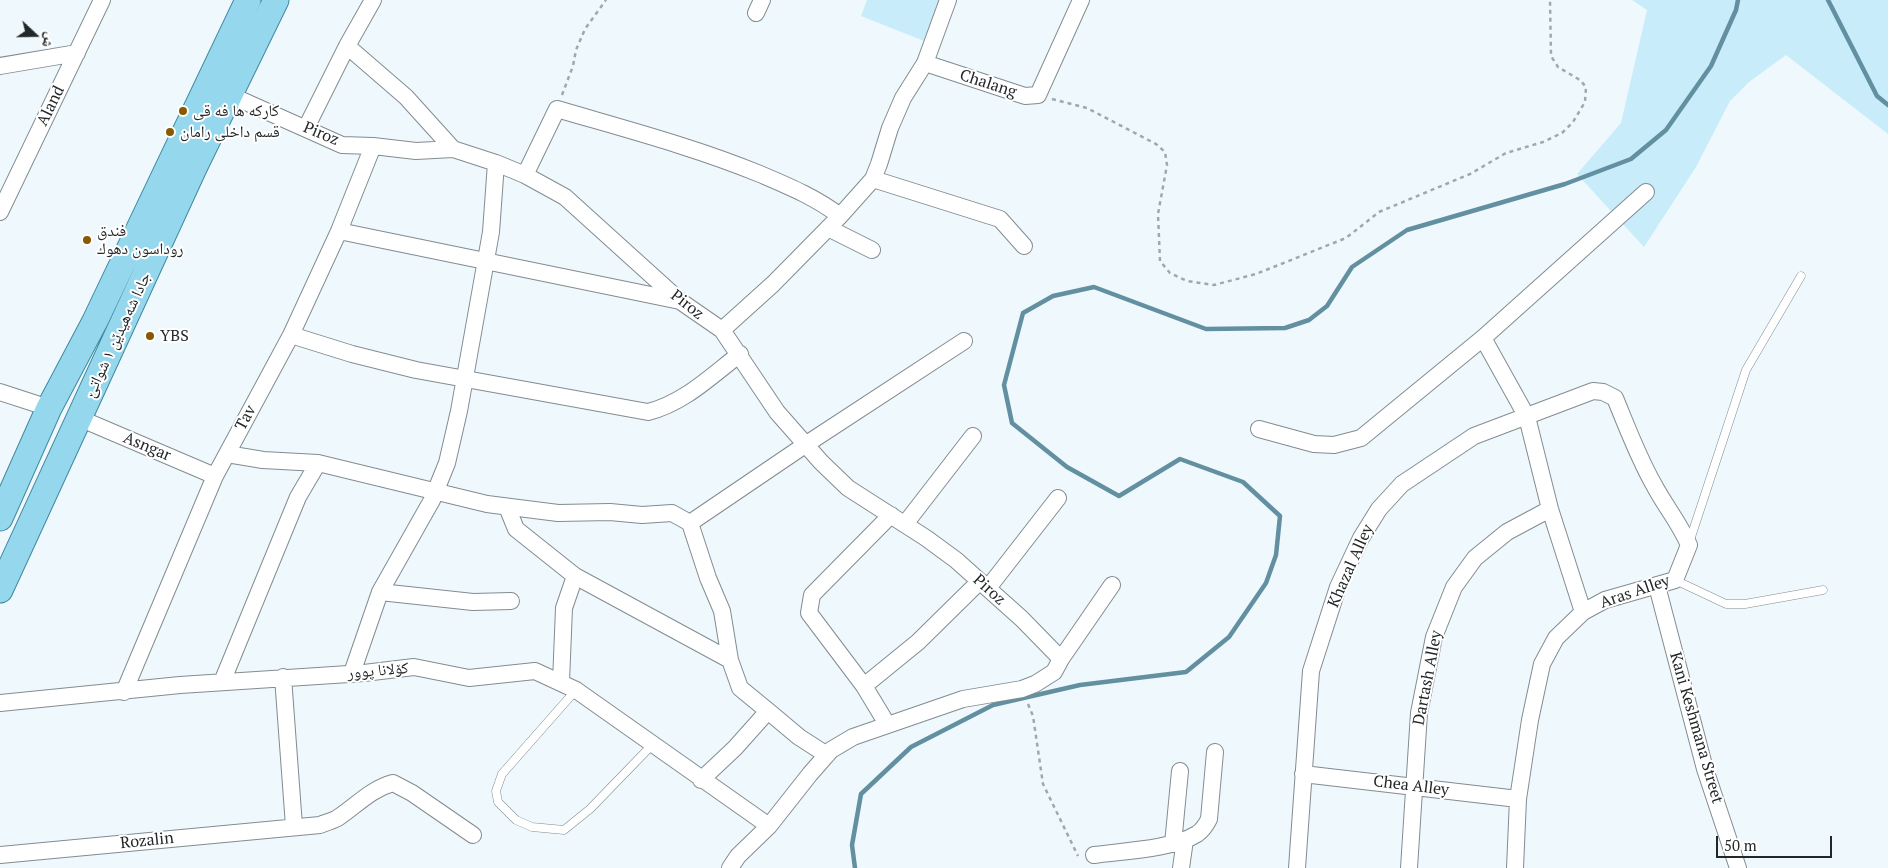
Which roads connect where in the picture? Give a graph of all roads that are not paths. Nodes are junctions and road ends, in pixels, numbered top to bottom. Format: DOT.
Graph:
graph roads {
  1 [pos="102,0"];
  2 [pos="248,0"];
  3 [pos="276,0"];
  4 [pos="373,0"];
  5 [pos="948,0"];
  6 [pos="1081,0"];
  7 [pos="347,46"];
  8 [pos="77,53"];
  9 [pos="925,63"];
  10 [pos="0,66"];
  11 [pos="230,95"];
  12 [pos="306,128"];
  13 [pos="373,146"];
  14 [pos="453,149"];
  15 [pos="496,163"];
  16 [pos="526,175"];
  17 [pos="873,179"];
  18 [pos="1646,192"];
  19 [pos="0,212"];
  20 [pos="840,216"];
  21 [pos="828,228"];
  22 [pos="339,231"];
  23 [pos="1024,246"];
  24 [pos="872,250"];
  25 [pos="486,262"];
  26 [pos="1801,276"];
  27 [pos="680,301"];
  28 [pos="95,321"];
  29 [pos="722,330"];
  30 [pos="120,331"];
  31 [pos="291,335"];
  32 [pos="1483,338"];
  33 [pos="964,341"];
  34 [pos="740,354"];
  35 [pos="465,380"];
  36 [pos="0,392"];
  37 [pos="49,408"];
  38 [pos="1527,417"];
  39 [pos="79,418"];
  40 [pos="1259,429"];
  41 [pos="973,436"];
  42 [pos="805,445"];
  43 [pos="227,454"];
  44 [pos="318,463"];
  45 [pos="214,476"];
  46 [pos="436,491"];
  47 [pos="1058,498"];
  48 [pos="507,506"];
  49 [pos="1550,509"];
  50 [pos="891,515"];
  51 [pos="0,518"];
  52 [pos="690,523"];
  53 [pos="905,524"];
  54 [pos="1689,545"];
  55 [pos="575,576"];
  56 [pos="1675,580"];
  57 [pos="1112,584"];
  58 [pos="984,585"];
  59 [pos="1657,586"];
  60 [pos="0,590"];
  61 [pos="1823,590"];
  62 [pos="380,592"];
  63 [pos="511,601"];
  64 [pos="1584,612"];
  65 [pos="1061,659"];
  66 [pos="730,660"];
  67 [pos="352,673"];
  68 [pos="283,677"];
  69 [pos="222,682"];
  70 [pos="561,682"];
  71 [pos="864,686"];
  72 [pos="576,690"];
  73 [pos="124,692"];
  74 [pos="0,703"];
  75 [pos="768,711"];
  76 [pos="887,724"];
  77 [pos="652,745"];
  78 [pos="1215,752"];
  79 [pos="827,754"];
  80 [pos="1180,771"];
  81 [pos="1303,774"];
  82 [pos="701,780"];
  83 [pos="1415,787"];
  84 [pos="1518,799"];
  85 [pos="294,826"];
  86 [pos="769,826"];
  87 [pos="473,836"];
  88 [pos="1179,842"];
  89 [pos="0,855"];
  90 [pos="1087,857"];
  91 [pos="730,868"];
  92 [pos="1181,868"];
  93 [pos="1297,868"];
  94 [pos="1410,868"];
  95 [pos="1515,868"];
  96 [pos="1738,868"];
  1 -- 8 [label="street, Aland"];
  2 -- 28 [label="main road, جادا شەهیدێن ١ شواتێ"];
  3 -- 11 [label="main road, جادا شەهیدێن ١ شواتێ"];
  4 -- 7 [label="street"];
  5 -- 9 [label="street"];
  6 -- 9 [label="street, Chalang"];
  7 -- 12 [label="street"];
  7 -- 14 [label="street"];
  8 -- 10 [label="street"];
  8 -- 19 [label="street, Aland"];
  9 -- 17 [label="street"];
  11 -- 12 [label="street, Piroz"];
  11 -- 30 [label="main road, جادا شەهیدێن ١ شواتێ"];
  12 -- 13 [label="street, Piroz"];
  13 -- 14 [label="street, Piroz"];
  13 -- 22 [label="street, Tav"];
  14 -- 15 [label="street, Piroz"];
  15 -- 16 [label="street, Piroz"];
  15 -- 25 [label="street"];
  16 -- 20 [label="street"];
  16 -- 27 [label="street, Piroz"];
  17 -- 20 [label="street"];
  17 -- 23 [label="street"];
  18 -- 32 [label="street"];
  20 -- 21 [label="street"];
  21 -- 24 [label="street"];
  21 -- 29 [label="street"];
  22 -- 25 [label="street"];
  22 -- 31 [label="street, Tav"];
  25 -- 27 [label="street"];
  25 -- 35 [label="street"];
  26 -- 54 [label="lane"];
  27 -- 29 [label="street, Piroz"];
  28 -- 30 [label="main road"];
  28 -- 37 [label="main road, جادا شەهیدێن ١ شواتێ"];
  29 -- 34 [label="street, Piroz"];
  30 -- 39 [label="main road, جادا شەهیدێن ١ شواتێ"];
  31 -- 35 [label="street"];
  31 -- 43 [label="street, Tav"];
  32 -- 38 [label="street"];
  32 -- 40 [label="street"];
  33 -- 42 [label="street"];
  34 -- 35 [label="street"];
  34 -- 42 [label="street, Piroz"];
  35 -- 46 [label="street"];
  36 -- 37 [label="street"];
  37 -- 51 [label="main road, جادا شەهیدێن ١ شواتێ"];
  38 -- 49 [label="street"];
  38 -- 54 [label="street, Khazal Alley"];
  38 -- 81 [label="street, Khazal Alley"];
  39 -- 45 [label="street, Asngar"];
  39 -- 60 [label="main road, جادا شەهیدێن ١ شواتێ"];
  41 -- 53 [label="street"];
  42 -- 50 [label="street, Piroz"];
  42 -- 52 [label="street"];
  43 -- 44 [label="street"];
  43 -- 45 [label="street, Tav"];
  44 -- 46 [label="street"];
  44 -- 69 [label="street"];
  45 -- 73 [label="street, Tav"];
  46 -- 48 [label="street"];
  46 -- 62 [label="street"];
  47 -- 58 [label="street"];
  48 -- 52 [label="street"];
  48 -- 55 [label="street"];
  49 -- 64 [label="street"];
  49 -- 83 [label="street, Dartash Alley"];
  50 -- 53 [label="street, Piroz"];
  50 -- 71 [label="street"];
  52 -- 66 [label="street"];
  53 -- 58 [label="street, Piroz"];
  54 -- 56 [label="street, Aras Alley"];
  55 -- 66 [label="street"];
  55 -- 70 [label="street"];
  56 -- 59 [label="street, Aras Alley"];
  56 -- 61 [label="lane"];
  57 -- 65 [label="street"];
  58 -- 65 [label="street, Piroz"];
  58 -- 71 [label="street"];
  59 -- 64 [label="street, Aras Alley"];
  59 -- 96 [label="street, Kani Keshmana Street"];
  62 -- 63 [label="street"];
  62 -- 67 [label="street"];
  64 -- 84 [label="street, Aras Alley"];
  65 -- 76 [label="street"];
  66 -- 75 [label="street"];
  67 -- 68 [label="street, کۆلانا پوور"];
  67 -- 70 [label="street, کۆلانا پوور"];
  68 -- 69 [label="street, کۆلانا پوور"];
  68 -- 85 [label="street"];
  69 -- 73 [label="street, کۆلانا پوور"];
  70 -- 72 [label="street, کۆلانا پوور"];
  71 -- 76 [label="street"];
  72 -- 77 [label="street, کۆلانا پوور"];
  72 -- 77 [label="lane"];
  73 -- 74 [label="street, کۆلانا پوور"];
  75 -- 79 [label="street"];
  75 -- 82 [label="street"];
  76 -- 79 [label="street"];
  77 -- 82 [label="street, کۆلانا پوور"];
  78 -- 88 [label="street"];
  79 -- 86 [label="street"];
  80 -- 88 [label="street"];
  81 -- 83 [label="street, Chea Alley"];
  81 -- 93 [label="street, Khazal Alley"];
  82 -- 86 [label="street, کۆلانا پوور"];
  83 -- 84 [label="street, Chea Alley"];
  83 -- 94 [label="street, Dartash Alley"];
  84 -- 95 [label="street, Aras Alley"];
  85 -- 87 [label="street, Rozalin"];
  85 -- 89 [label="street, Rozalin"];
  86 -- 91 [label="street"];
  88 -- 90 [label="street"];
  88 -- 92 [label="street"];
}
